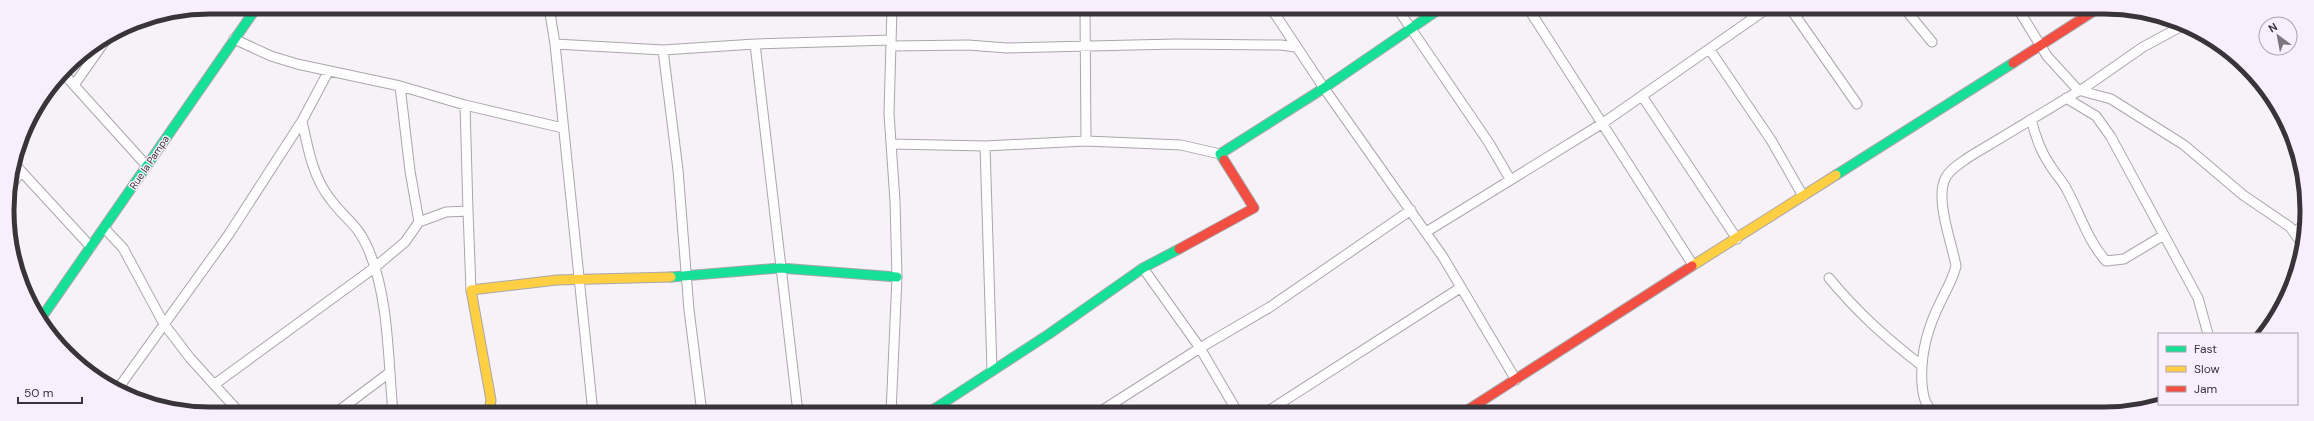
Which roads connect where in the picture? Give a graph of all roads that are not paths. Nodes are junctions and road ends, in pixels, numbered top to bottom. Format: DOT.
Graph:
graph roads {
  1 [pos="253,14"];
  2 [pos="549,14"];
  3 [pos="892,14"];
  4 [pos="1085,14"];
  5 [pos="1275,14"];
  6 [pos="1400,14"];
  7 [pos="1431,14"];
  8 [pos="1532,14"];
  9 [pos="1750,14"];
  10 [pos="1760,14"];
  11 [pos="1794,14"];
  12 [pos="1910,14"];
  13 [pos="2021,14"];
  14 [pos="2089,14"];
  15 [pos="1753,19"];
  16 [pos="1410,27"];
  17 [pos="2178,28"];
  18 [pos="234,39"];
  19 [pos="1932,42"];
  20 [pos="892,43"];
  21 [pos="555,44"];
  22 [pos="755,44"];
  23 [pos="2040,44"];
  24 [pos="1087,46"];
  25 [pos="101,47"];
  26 [pos="1295,47"];
  27 [pos="663,50"];
  28 [pos="1710,50"];
  29 [pos="328,72"];
  30 [pos="67,77"];
  31 [pos="74,86"];
  32 [pos="400,86"];
  33 [pos="1324,88"];
  34 [pos="2078,90"];
  35 [pos="1642,96"];
  36 [pos="2066,98"];
  37 [pos="1857,104"];
  38 [pos="465,105"];
  39 [pos="2031,119"];
  40 [pos="302,121"];
  41 [pos="1603,123"];
  42 [pos="563,128"];
  43 [pos="1086,141"];
  44 [pos="891,144"];
  45 [pos="986,146"];
  46 [pos="1220,154"];
  47 [pos="146,165"];
  48 [pos="19,169"];
  49 [pos="1510,179"];
  50 [pos="1803,196"];
  51 [pos="1411,210"];
  52 [pos="468,211"];
  53 [pos="419,222"];
  54 [pos="2299,228"];
  55 [pos="105,229"];
  56 [pos="1426,232"];
  57 [pos="2294,232"];
  58 [pos="2164,235"];
  59 [pos="2298,237"];
  60 [pos="1737,239"];
  61 [pos="91,248"];
  62 [pos="1693,265"];
  63 [pos="374,268"];
  64 [pos="780,268"];
  65 [pos="1143,268"];
  66 [pos="687,277"];
  67 [pos="897,277"];
  68 [pos="1830,278"];
  69 [pos="579,279"];
  70 [pos="1460,288"];
  71 [pos="471,290"];
  72 [pos="44,315"];
  73 [pos="164,324"];
  74 [pos="2208,333"];
  75 [pos="1200,348"];
  76 [pos="1921,365"];
  77 [pos="992,370"];
  78 [pos="389,373"];
  79 [pos="1516,380"];
  80 [pos="215,384"];
  81 [pos="120,385"];
  82 [pos="235,407"];
  83 [pos="344,407"];
  84 [pos="392,407"];
  85 [pos="490,407"];
  86 [pos="592,407"];
  87 [pos="701,407"];
  88 [pos="797,407"];
  89 [pos="891,407"];
  90 [pos="937,407"];
  91 [pos="1107,407"];
  92 [pos="1234,407"];
  93 [pos="1274,407"];
  94 [pos="1473,407"];
  95 [pos="1928,407"];
  1 -- 18 [label="street, Rue la Pampa"];
  2 -- 21 [label="street"];
  3 -- 20 [label="street"];
  4 -- 24 [label="street"];
  5 -- 26 [label="street"];
  6 -- 16 [label="street"];
  7 -- 16 [label="street"];
  8 -- 41 [label="street"];
  9 -- 15 [label="street"];
  10 -- 15 [label="street"];
  11 -- 37 [label="street"];
  12 -- 19 [label="street"];
  13 -- 23 [label="street"];
  14 -- 23 [label="street"];
  15 -- 28 [label="street"];
  16 -- 33 [label="street"];
  16 -- 49 [label="street"];
  17 -- 34 [label="street"];
  18 -- 29 [label="street"];
  18 -- 47 [label="street, Rue la Pampa"];
  20 -- 22 [label="street"];
  20 -- 24 [label="street"];
  20 -- 44 [label="street"];
  21 -- 27 [label="street"];
  21 -- 42 [label="street"];
  22 -- 27 [label="street"];
  22 -- 64 [label="street"];
  23 -- 34 [label="street"];
  23 -- 50 [label="street"];
  24 -- 26 [label="street"];
  24 -- 43 [label="street"];
  25 -- 31 [label="street"];
  26 -- 33 [label="street"];
  27 -- 66 [label="street"];
  28 -- 35 [label="street"];
  28 -- 50 [label="street"];
  29 -- 32 [label="street"];
  29 -- 40 [label="street"];
  30 -- 31 [label="street"];
  31 -- 47 [label="street"];
  32 -- 38 [label="street"];
  32 -- 53 [label="street"];
  33 -- 46 [label="street"];
  33 -- 51 [label="street"];
  34 -- 36 [label="street"];
  34 -- 57 [label="street"];
  35 -- 41 [label="street"];
  35 -- 60 [label="street"];
  36 -- 39 [label="street"];
  36 -- 58 [label="street"];
  38 -- 42 [label="street"];
  38 -- 52 [label="street"];
  39 -- 58 [label="street"];
  39 -- 76 [label="street"];
  40 -- 63 [label="street"];
  40 -- 73 [label="street"];
  41 -- 49 [label="street"];
  41 -- 62 [label="street"];
  42 -- 69 [label="street"];
  43 -- 45 [label="street"];
  43 -- 46 [label="street"];
  44 -- 45 [label="street"];
  44 -- 67 [label="street"];
  45 -- 77 [label="street"];
  46 -- 65 [label="street"];
  47 -- 55 [label="street, Rue la Pampa"];
  48 -- 61 [label="street"];
  49 -- 56 [label="street"];
  50 -- 60 [label="street"];
  51 -- 56 [label="street"];
  51 -- 75 [label="street"];
  52 -- 53 [label="street"];
  52 -- 71 [label="street"];
  53 -- 63 [label="street"];
  54 -- 57 [label="street"];
  55 -- 61 [label="street, Rue la Pampa"];
  55 -- 73 [label="street"];
  56 -- 70 [label="street"];
  57 -- 59 [label="street"];
  58 -- 74 [label="street"];
  60 -- 62 [label="street"];
  61 -- 72 [label="street, Rue la Pampa"];
  62 -- 79 [label="street"];
  63 -- 78 [label="street"];
  63 -- 80 [label="street"];
  64 -- 66 [label="street"];
  64 -- 67 [label="street"];
  64 -- 88 [label="street"];
  65 -- 75 [label="street"];
  65 -- 77 [label="street"];
  66 -- 69 [label="street"];
  66 -- 87 [label="street"];
  67 -- 89 [label="street"];
  68 -- 76 [label="street"];
  69 -- 71 [label="street"];
  69 -- 86 [label="street"];
  70 -- 79 [label="street"];
  70 -- 93 [label="street"];
  71 -- 85 [label="street"];
  73 -- 80 [label="street"];
  73 -- 81 [label="street"];
  75 -- 91 [label="street"];
  75 -- 92 [label="street"];
  76 -- 95 [label="street"];
  77 -- 90 [label="street"];
  78 -- 83 [label="street"];
  78 -- 84 [label="street"];
  79 -- 94 [label="street"];
  80 -- 82 [label="street"];
}
